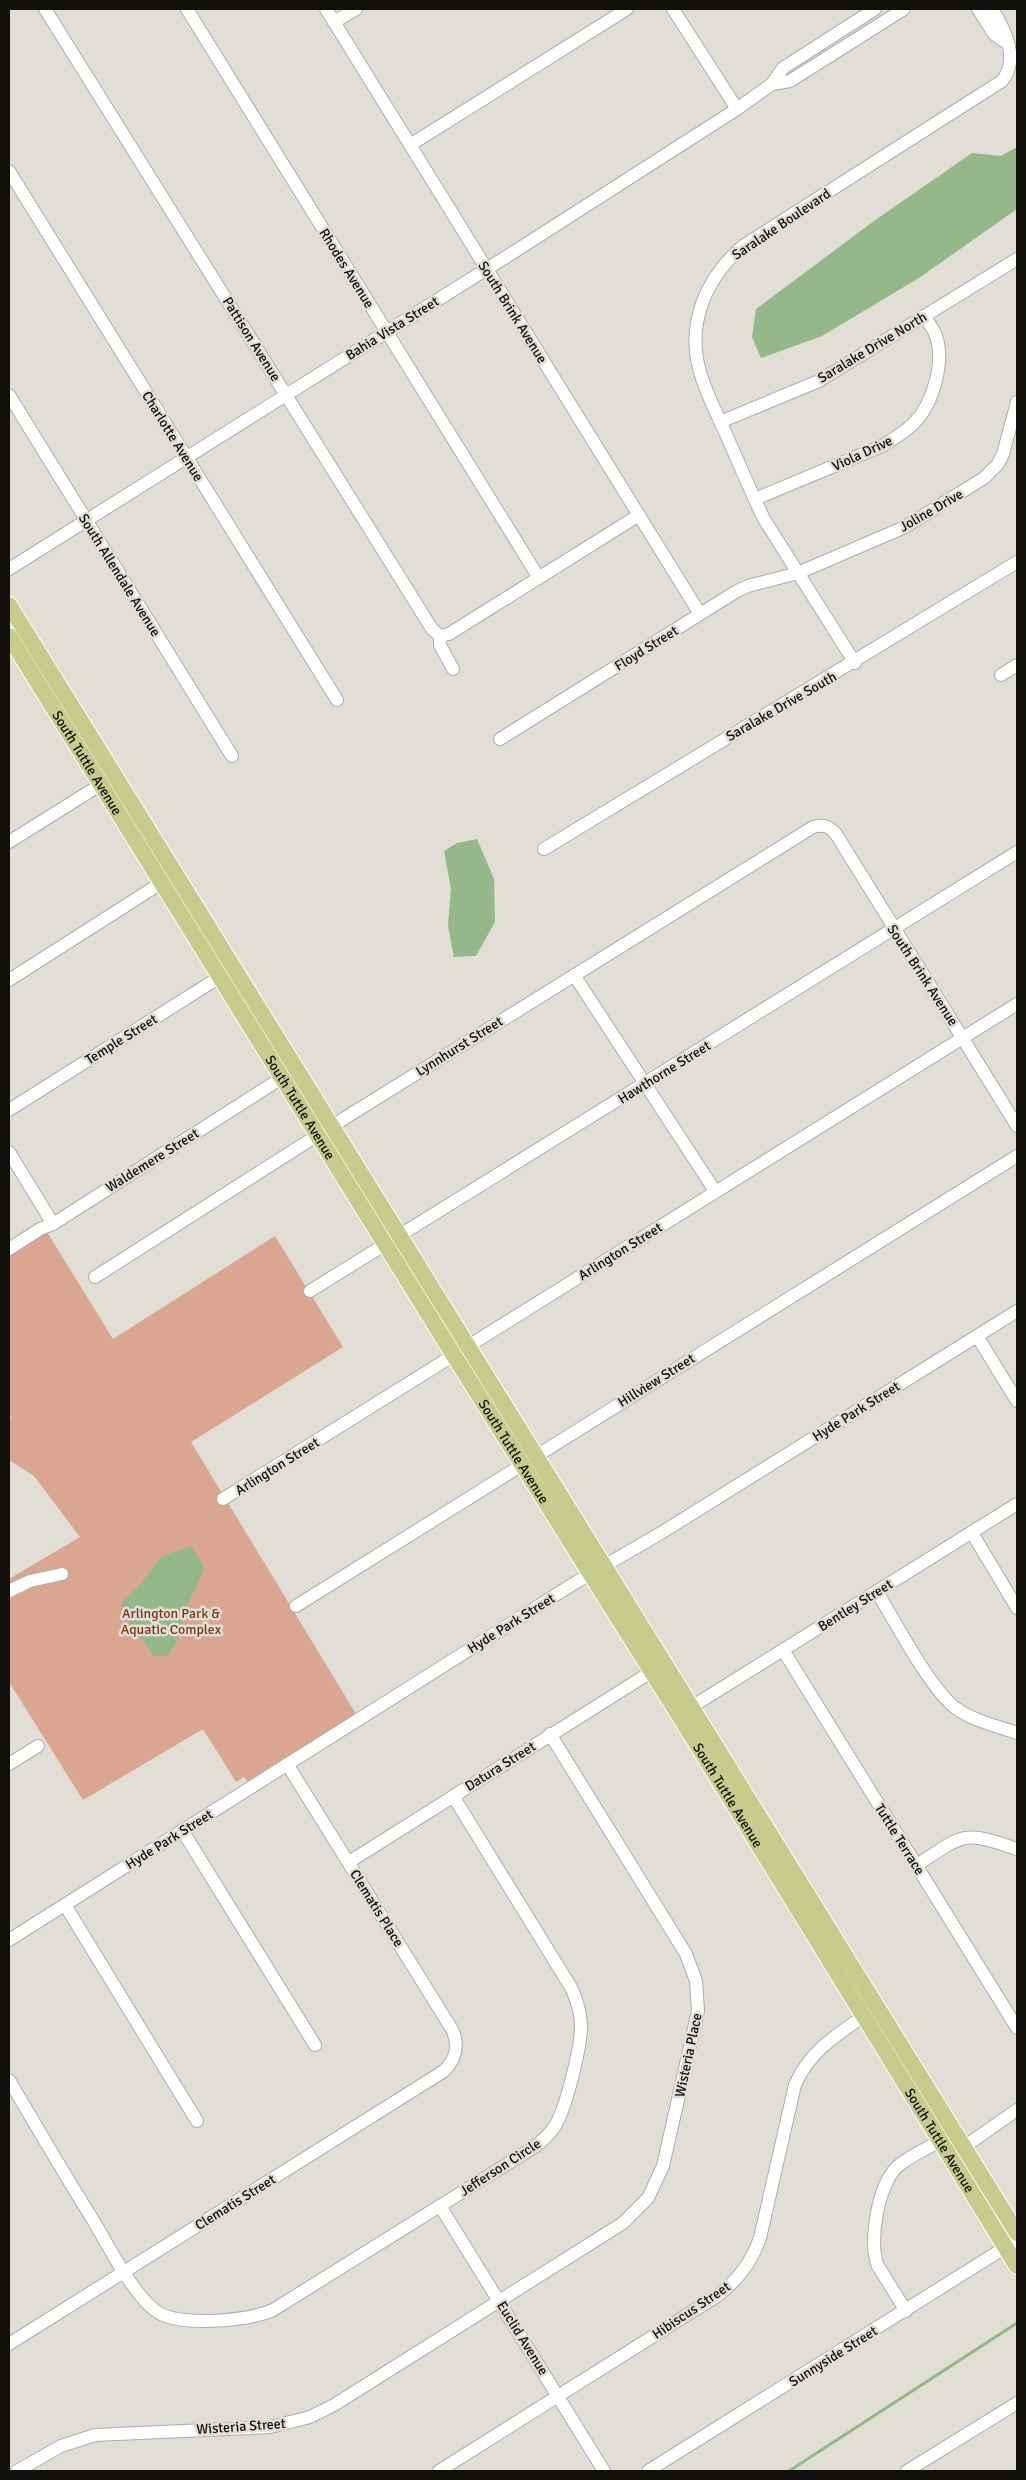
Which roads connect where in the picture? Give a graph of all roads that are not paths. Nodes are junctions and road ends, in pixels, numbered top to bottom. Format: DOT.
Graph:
graph roads {
  1 [pos="45,9"];
  2 [pos="187,9"];
  3 [pos="326,9"];
  4 [pos="356,9"];
  5 [pos="627,9"];
  6 [pos="875,9"];
  7 [pos="904,9"];
  8 [pos="978,9"];
  9 [pos="992,9"];
  10 [pos="677,10"];
  11 [pos="334,22"];
  12 [pos="1007,43"];
  13 [pos="772,84"];
  14 [pos="737,109"];
  15 [pos="410,145"];
  16 [pos="9,171"];
  17 [pos="1016,262"];
  18 [pos="487,269"];
  19 [pos="924,316"];
  20 [pos="387,332"];
  21 [pos="287,394"];
  22 [pos="9,395"];
  23 [pos="1017,402"];
  24 [pos="720,422"];
  25 [pos="186,458"];
  26 [pos="755,499"];
  27 [pos="639,515"];
  28 [pos="86,520"];
  29 [pos="1017,562"];
  30 [pos="9,569"];
  31 [pos="798,573"];
  32 [pos="539,578"];
  33 [pos="9,605"];
  34 [pos="700,614"];
  35 [pos="9,636"];
  36 [pos="440,636"];
  37 [pos="855,662"];
  38 [pos="1017,665"];
  39 [pos="453,669"];
  40 [pos="1001,675"];
  41 [pos="337,700"];
  42 [pos="500,739"];
  43 [pos="232,756"];
  44 [pos="107,781"];
  45 [pos="827,826"];
  46 [pos="9,842"];
  47 [pos="544,849"];
  48 [pos="1017,852"];
  49 [pos="168,879"];
  50 [pos="894,929"];
  51 [pos="226,973"];
  52 [pos="574,975"];
  53 [pos="9,980"];
  54 [pos="1017,1004"];
  55 [pos="963,1038"];
  56 [pos="288,1074"];
  57 [pos="645,1083"];
  58 [pos="9,1110"];
  59 [pos="1017,1126"];
  60 [pos="325,1130"];
  61 [pos="9,1152"];
  62 [pos="1017,1156"];
  63 [pos="716,1191"];
  64 [pos="53,1224"];
  65 [pos="392,1241"];
  66 [pos="9,1249"];
  67 [pos="95,1277"];
  68 [pos="310,1291"];
  69 [pos="1017,1311"];
  70 [pos="977,1336"];
  71 [pos="459,1350"];
  72 [pos="1017,1401"];
  73 [pos="528,1460"];
  74 [pos="223,1499"];
  75 [pos="1017,1504"];
  76 [pos="972,1533"];
  77 [pos="597,1570"];
  78 [pos="62,1574"];
  79 [pos="9,1592"];
  80 [pos="877,1592"];
  81 [pos="296,1606"];
  82 [pos="1017,1608"];
  83 [pos="784,1650"];
  84 [pos="651,1672"];
  85 [pos="692,1706"];
  86 [pos="1017,1733"];
  87 [pos="550,1734"];
  88 [pos="38,1746"];
  89 [pos="9,1764"];
  90 [pos="287,1764"];
  91 [pos="453,1796"];
  92 [pos="182,1830"];
  93 [pos="1017,1850"];
  94 [pos="349,1862"];
  95 [pos="917,1865"];
  96 [pos="65,1905"];
  97 [pos="9,1940"];
  98 [pos="864,2016"];
  99 [pos="1017,2028"];
  100 [pos="315,2046"];
  101 [pos="455,2055"];
  102 [pos="9,2080"];
  103 [pos="1017,2110"];
  104 [pos="197,2121"];
  105 [pos="940,2141"];
  106 [pos="964,2147"];
  107 [pos="440,2206"];
  108 [pos="1017,2233"];
  109 [pos="1011,2244"];
  110 [pos="1017,2266"];
  111 [pos="125,2272"];
  112 [pos="499,2301"];
  113 [pos="906,2311"];
  114 [pos="9,2344"];
  115 [pos="559,2396"];
  116 [pos="1017,2403"];
  117 [pos="17,2471"];
  118 [pos="439,2471"];
  119 [pos="604,2471"];
  120 [pos="648,2471"];
  121 [pos="907,2471"];
  1 -- 21 [label="street, Pattison Avenue"];
  2 -- 20 [label="street, Rhodes Avenue"];
  3 -- 11 [label="street, South Brink Avenue"];
  4 -- 11 [label="street"];
  5 -- 15 [label="street"];
  6 -- 13 [label="street, Bahia Vista Street"];
  7 -- 13 [label="street, Bahia Vista Street"];
  8 -- 12 [label="street"];
  9 -- 12 [label="street, Saralake Boulevard"];
  10 -- 14 [label="street"];
  11 -- 15 [label="street, South Brink Avenue"];
  12 -- 24 [label="street, Saralake Boulevard"];
  13 -- 14 [label="street, Bahia Vista Street"];
  14 -- 18 [label="street, Bahia Vista Street"];
  15 -- 18 [label="street, South Brink Avenue"];
  16 -- 25 [label="street, Charlotte Avenue"];
  17 -- 19 [label="street, Saralake Drive North"];
  18 -- 20 [label="street, Bahia Vista Street"];
  18 -- 27 [label="street, South Brink Avenue"];
  19 -- 24 [label="street, Saralake Drive North"];
  19 -- 26 [label="street, Viola Drive"];
  20 -- 21 [label="street, Bahia Vista Street"];
  20 -- 32 [label="street, Rhodes Avenue"];
  21 -- 25 [label="street, Bahia Vista Street"];
  21 -- 36 [label="street, Pattison Avenue"];
  22 -- 28 [label="street, South Allendale Avenue"];
  23 -- 31 [label="street, Joline Drive"];
  24 -- 26 [label="street, Saralake Boulevard"];
  25 -- 28 [label="street, Bahia Vista Street"];
  25 -- 41 [label="street, Charlotte Avenue"];
  26 -- 31 [label="street, Saralake Boulevard"];
  27 -- 32 [label="street"];
  27 -- 34 [label="street, South Brink Avenue"];
  28 -- 30 [label="street, Bahia Vista Street"];
  28 -- 43 [label="street, South Allendale Avenue"];
  29 -- 37 [label="street, Saralake Drive South"];
  31 -- 34 [label="street, Floyd Street"];
  31 -- 37 [label="street, Saralake Boulevard"];
  32 -- 36 [label="street"];
  33 -- 44 [label="main road, South Tuttle Avenue"];
  34 -- 42 [label="street, Floyd Street"];
  35 -- 44 [label="main road, South Tuttle Avenue"];
  36 -- 39 [label="street, Pattison Avenue"];
  37 -- 47 [label="street, Saralake Drive South"];
  38 -- 40 [label="street"];
  44 -- 46 [label="street"];
  44 -- 49 [label="main road, South Tuttle Avenue"];
  45 -- 50 [label="street, South Brink Avenue"];
  45 -- 52 [label="street, Lynnhurst Street"];
  48 -- 50 [label="street, Hawthorne Street"];
  49 -- 51 [label="main road, South Tuttle Avenue"];
  49 -- 53 [label="street"];
  50 -- 55 [label="street, South Brink Avenue"];
  50 -- 57 [label="street, Hawthorne Street"];
  51 -- 56 [label="main road, South Tuttle Avenue"];
  51 -- 58 [label="street, Temple Street"];
  52 -- 57 [label="street"];
  52 -- 60 [label="street, Lynnhurst Street"];
  54 -- 55 [label="street, Arlington Street"];
  55 -- 59 [label="street, South Brink Avenue"];
  55 -- 63 [label="street, Arlington Street"];
  56 -- 60 [label="main road, South Tuttle Avenue"];
  56 -- 64 [label="street, Waldemere Street"];
  57 -- 63 [label="street"];
  57 -- 65 [label="street, Hawthorne Street"];
  60 -- 65 [label="main road, South Tuttle Avenue"];
  60 -- 67 [label="street, Lynnhurst Street"];
  61 -- 64 [label="street"];
  62 -- 73 [label="street, Hillview Street"];
  63 -- 71 [label="street, Arlington Street"];
  64 -- 66 [label="street, Waldemere Street"];
  65 -- 68 [label="street, Hawthorne Street"];
  65 -- 71 [label="main road, South Tuttle Avenue"];
  69 -- 70 [label="street, Hyde Park Street"];
  70 -- 72 [label="street"];
  70 -- 77 [label="street, Hyde Park Street"];
  71 -- 73 [label="main road, South Tuttle Avenue"];
  71 -- 74 [label="street, Arlington Street"];
  73 -- 77 [label="main road, South Tuttle Avenue"];
  73 -- 81 [label="street, Hillview Street"];
  75 -- 76 [label="street, Bentley Street"];
  76 -- 80 [label="street, Bentley Street"];
  76 -- 82 [label="street"];
  77 -- 84 [label="main road, South Tuttle Avenue"];
  77 -- 85 [label="main road, South Tuttle Avenue"];
  77 -- 90 [label="street, Hyde Park Street"];
  78 -- 79 [label="street"];
  80 -- 83 [label="street, Bentley Street"];
  80 -- 86 [label="street"];
  83 -- 85 [label="street, Bentley Street"];
  83 -- 95 [label="street, Tuttle Terrace"];
  84 -- 87 [label="street, Datura Street"];
  84 -- 98 [label="main road, South Tuttle Avenue"];
  85 -- 106 [label="main road, South Tuttle Avenue"];
  87 -- 91 [label="street, Datura Street"];
  87 -- 112 [label="street, Wisteria Place"];
  88 -- 89 [label="street"];
  90 -- 92 [label="street, Hyde Park Street"];
  90 -- 94 [label="street, Clematis Place"];
  91 -- 94 [label="street, Datura Street"];
  91 -- 107 [label="street, Jefferson Circle"];
  92 -- 96 [label="street, Hyde Park Street"];
  92 -- 100 [label="street"];
  93 -- 95 [label="street"];
  94 -- 101 [label="street, Clematis Place"];
  95 -- 99 [label="street, Tuttle Terrace"];
  96 -- 97 [label="street, Hyde Park Street"];
  96 -- 104 [label="street"];
  98 -- 105 [label="main road, South Tuttle Avenue"];
  98 -- 115 [label="street, Hibiscus Street"];
  101 -- 111 [label="street, Clematis Street"];
  102 -- 111 [label="street, Jefferson Circle"];
  103 -- 106 [label="street"];
  105 -- 109 [label="main road, South Tuttle Avenue"];
  105 -- 113 [label="street"];
  106 -- 108 [label="main road, South Tuttle Avenue"];
  107 -- 111 [label="street, Jefferson Circle"];
  107 -- 112 [label="street, Euclid Avenue"];
  109 -- 110 [label="main road, South Tuttle Avenue"];
  109 -- 113 [label="street, Sunnyside Street"];
  111 -- 114 [label="street, Clematis Street"];
  112 -- 115 [label="street, Euclid Avenue"];
  112 -- 117 [label="street, Wisteria Street"];
  113 -- 120 [label="street, Sunnyside Street"];
  115 -- 118 [label="street, Hibiscus Street"];
  115 -- 119 [label="street, Euclid Avenue"];
  116 -- 121 [label="street"];
}
